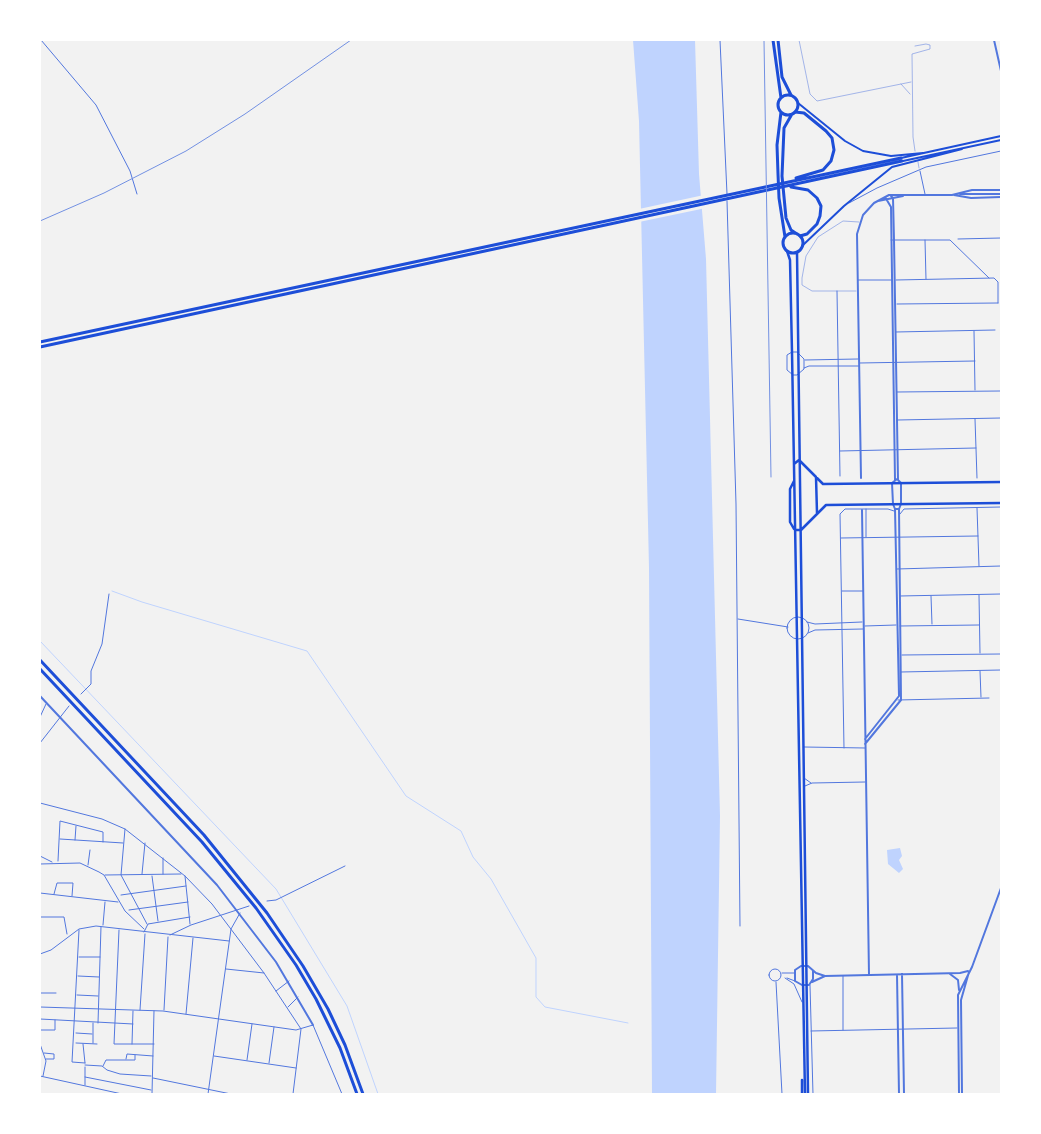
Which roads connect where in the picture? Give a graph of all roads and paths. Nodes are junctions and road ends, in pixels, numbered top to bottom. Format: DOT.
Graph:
graph roads {
  1 [pos="41,40"];
  2 [pos="720,40"];
  3 [pos="773,40"];
  4 [pos="778,40"];
  5 [pos="799,40"];
  6 [pos="994,40"];
  7 [pos="914,46"];
  8 [pos="1001,71"];
  9 [pos="911,82"];
  10 [pos="900,84"];
  11 [pos="911,95"];
  12 [pos="792,96"];
  13 [pos="780,98"];
  14 [pos="798,103"];
  15 [pos="781,112"];
  16 [pos="793,113"];
  17 [pos="1001,136"];
  18 [pos="1001,140"];
  19 [pos="1001,151"];
  20 [pos="902,160"];
  21 [pos="920,170"];
  22 [pos="797,182"];
  23 [pos="1001,190"];
  24 [pos="137,194"];
  25 [pos="952,194"];
  26 [pos="1001,194"];
  27 [pos="908,195"];
  28 [pos="925,195"];
  29 [pos="889,197"];
  30 [pos="1001,198"];
  31 [pos="844,206"];
  32 [pos="859,222"];
  33 [pos="798,235"];
  34 [pos="785,237"];
  35 [pos="1001,238"];
  36 [pos="958,239"];
  37 [pos="893,240"];
  38 [pos="925,240"];
  39 [pos="802,246"];
  40 [pos="787,251"];
  41 [pos="797,252"];
  42 [pos="990,278"];
  43 [pos="926,279"];
  44 [pos="858,280"];
  45 [pos="893,280"];
  46 [pos="858,290"];
  47 [pos="837,291"];
  48 [pos="998,303"];
  49 [pos="894,304"];
  50 [pos="1001,307"];
  51 [pos="996,330"];
  52 [pos="974,331"];
  53 [pos="894,332"];
  54 [pos="41,341"];
  55 [pos="40,347"];
  56 [pos="792,352"];
  57 [pos="797,352"];
  58 [pos="804,360"];
  59 [pos="838,360"];
  60 [pos="975,361"];
  61 [pos="895,362"];
  62 [pos="859,363"];
  63 [pos="839,366"];
  64 [pos="804,369"];
  65 [pos="793,375"];
  66 [pos="797,375"];
  67 [pos="975,391"];
  68 [pos="1001,391"];
  69 [pos="895,392"];
  70 [pos="1001,418"];
  71 [pos="975,419"];
  72 [pos="895,420"];
  73 [pos="976,448"];
  74 [pos="861,450"];
  75 [pos="896,450"];
  76 [pos="840,451"];
  77 [pos="799,460"];
  78 [pos="794,464"];
  79 [pos="840,476"];
  80 [pos="816,477"];
  81 [pos="861,478"];
  82 [pos="977,478"];
  83 [pos="895,481"];
  84 [pos="1001,482"];
  85 [pos="901,483"];
  86 [pos="1001,503"];
  87 [pos="892,504"];
  88 [pos="901,504"];
  89 [pos="977,507"];
  90 [pos="1001,507"];
  91 [pos="866,509"];
  92 [pos="895,509"];
  93 [pos="899,509"];
  94 [pos="862,510"];
  95 [pos="817,515"];
  96 [pos="897,516"];
  97 [pos="795,530"];
  98 [pos="801,530"];
  99 [pos="978,536"];
  100 [pos="841,538"];
  101 [pos="862,538"];
  102 [pos="866,538"];
  103 [pos="898,538"];
  104 [pos="1001,566"];
  105 [pos="978,567"];
  106 [pos="898,569"];
  107 [pos="841,591"];
  108 [pos="863,591"];
  109 [pos="109,594"];
  110 [pos="1001,594"];
  111 [pos="931,595"];
  112 [pos="979,595"];
  113 [pos="898,596"];
  114 [pos="796,616"];
  115 [pos="801,616"];
  116 [pos="738,619"];
  117 [pos="808,622"];
  118 [pos="863,622"];
  119 [pos="842,623"];
  120 [pos="932,625"];
  121 [pos="980,625"];
  122 [pos="899,626"];
  123 [pos="788,627"];
  124 [pos="863,628"];
  125 [pos="842,630"];
  126 [pos="807,633"];
  127 [pos="796,640"];
  128 [pos="801,640"];
  129 [pos="980,654"];
  130 [pos="1001,654"];
  131 [pos="899,655"];
  132 [pos="40,660"];
  133 [pos="40,669"];
  134 [pos="980,670"];
  135 [pos="1001,670"];
  136 [pos="899,672"];
  137 [pos="81,694"];
  138 [pos="40,696"];
  139 [pos="981,698"];
  140 [pos="989,698"];
  141 [pos="900,700"];
  142 [pos="46,703"];
  143 [pos="69,706"];
  144 [pos="40,716"];
  145 [pos="59,717"];
  146 [pos="56,722"];
  147 [pos="64,722"];
  148 [pos="865,739"];
  149 [pos="40,743"];
  150 [pos="865,744"];
  151 [pos="803,745"];
  152 [pos="844,748"];
  153 [pos="865,748"];
  154 [pos="803,778"];
  155 [pos="866,782"];
  156 [pos="812,783"];
  157 [pos="804,787"];
  158 [pos="40,803"];
  159 [pos="76,824"];
  160 [pos="125,829"];
  161 [pos="40,831"];
  162 [pos="40,838"];
  163 [pos="59,839"];
  164 [pos="75,840"];
  165 [pos="102,842"];
  166 [pos="144,843"];
  167 [pos="124,844"];
  168 [pos="90,850"];
  169 [pos="40,856"];
  170 [pos="163,857"];
  171 [pos="52,862"];
  172 [pos="58,862"];
  173 [pos="40,864"];
  174 [pos="88,865"];
  175 [pos="346,866"];
  176 [pos="151,874"];
  177 [pos="163,874"];
  178 [pos="182,874"];
  179 [pos="104,875"];
  180 [pos="142,875"];
  181 [pos="121,876"];
  182 [pos="185,876"];
  183 [pos="186,886"];
  184 [pos="1001,888"];
  185 [pos="154,890"];
  186 [pos="40,893"];
  187 [pos="131,893"];
  188 [pos="54,895"];
  189 [pos="121,895"];
  190 [pos="72,897"];
  191 [pos="105,902"];
  192 [pos="119,902"];
  193 [pos="188,902"];
  194 [pos="267,902"];
  195 [pos="156,906"];
  196 [pos="249,906"];
  197 [pos="139,908"];
  198 [pos="237,909"];
  199 [pos="129,910"];
  200 [pos="240,913"];
  201 [pos="221,914"];
  202 [pos="40,917"];
  203 [pos="190,917"];
  204 [pos="159,922"];
  205 [pos="147,924"];
  206 [pos="190,925"];
  207 [pos="102,926"];
  208 [pos="740,926"];
  209 [pos="79,929"];
  210 [pos="119,929"];
  211 [pos="144,929"];
  212 [pos="231,929"];
  213 [pos="176,932"];
  214 [pos="144,933"];
  215 [pos="68,936"];
  216 [pos="169,936"];
  217 [pos="177,936"];
  218 [pos="193,938"];
  219 [pos="229,941"];
  220 [pos="40,954"];
  221 [pos="78,957"];
  222 [pos="100,958"];
  223 [pos="806,965"];
  224 [pos="801,966"];
  225 [pos="226,969"];
  226 [pos="970,970"];
  227 [pos="813,971"];
  228 [pos="264,973"];
  229 [pos="781,973"];
  230 [pos="794,973"];
  231 [pos="897,974"];
  232 [pos="902,974"];
  233 [pos="950,974"];
  234 [pos="869,975"];
  235 [pos="78,976"];
  236 [pos="100,976"];
  237 [pos="825,976"];
  238 [pos="843,976"];
  239 [pos="781,978"];
  240 [pos="785,978"];
  241 [pos="795,980"];
  242 [pos="289,981"];
  243 [pos="776,982"];
  244 [pos="810,984"];
  245 [pos="802,985"];
  246 [pos="276,991"];
  247 [pos="959,991"];
  248 [pos="40,993"];
  249 [pos="56,993"];
  250 [pos="77,995"];
  251 [pos="99,996"];
  252 [pos="298,997"];
  253 [pos="802,1002"];
  254 [pos="40,1007"];
  255 [pos="287,1007"];
  256 [pos="76,1008"];
  257 [pos="98,1009"];
  258 [pos="115,1009"];
  259 [pos="133,1010"];
  260 [pos="140,1010"];
  261 [pos="154,1010"];
  262 [pos="164,1011"];
  263 [pos="186,1014"];
  264 [pos="219,1018"];
  265 [pos="40,1019"];
  266 [pos="55,1020"];
  267 [pos="76,1021"];
  268 [pos="94,1023"];
  269 [pos="98,1023"];
  270 [pos="252,1023"];
  271 [pos="115,1024"];
  272 [pos="133,1024"];
  273 [pos="313,1025"];
  274 [pos="274,1026"];
  275 [pos="958,1028"];
  276 [pos="961,1028"];
  277 [pos="301,1029"];
  278 [pos="898,1029"];
  279 [pos="903,1029"];
  280 [pos="40,1030"];
  281 [pos="811,1030"];
  282 [pos="844,1030"];
  283 [pos="75,1033"];
  284 [pos="93,1034"];
  285 [pos="40,1044"];
  286 [pos="75,1044"];
  287 [pos="83,1044"];
  288 [pos="93,1044"];
  289 [pos="97,1044"];
  290 [pos="132,1044"];
  291 [pos="154,1044"];
  292 [pos="43,1053"];
  293 [pos="135,1055"];
  294 [pos="153,1056"];
  295 [pos="214,1056"];
  296 [pos="45,1059"];
  297 [pos="126,1060"];
  298 [pos="246,1060"];
  299 [pos="85,1064"];
  300 [pos="269,1064"];
  301 [pos="103,1066"];
  302 [pos="297,1068"];
  303 [pos="41,1076"];
  304 [pos="85,1077"];
  305 [pos="153,1077"];
  306 [pos="84,1086"];
  307 [pos="152,1090"];
  308 [pos="208,1090"];
  309 [pos="122,1094"];
  310 [pos="152,1094"];
  311 [pos="208,1094"];
  312 [pos="231,1094"];
  313 [pos="293,1094"];
  314 [pos="342,1094"];
  315 [pos="357,1094"];
  316 [pos="363,1094"];
  317 [pos="782,1094"];
  318 [pos="806,1094"];
  319 [pos="813,1094"];
  320 [pos="899,1094"];
  321 [pos="904,1094"];
  322 [pos="961,1094"];
  1 -- 24 [label="street"];
  2 -- 116 [label="street"];
  3 -- 13 [label="highway"];
  4 -- 12 [label="highway"];
  5 -- 10 [label="lane"];
  6 -- 8 [label="street"];
  7 -- 9 [label="lane"];
  9 -- 10 [label="lane"];
  9 -- 11 [label="lane"];
  10 -- 11 [label="lane"];
  11 -- 21 [label="lane"];
  12 -- 13 [label="highway"];
  12 -- 14 [label="highway"];
  13 -- 15 [label="highway"];
  14 -- 16 [label="highway"];
  14 -- 20 [label="main road"];
  15 -- 16 [label="highway"];
  15 -- 34 [label="highway"];
  16 -- 22 [label="highway"];
  16 -- 33 [label="highway"];
  17 -- 20 [label="main road"];
  18 -- 20 [label="main road"];
  19 -- 21 [label="street"];
  20 -- 22 [label="highway"];
  20 -- 31 [label="main road"];
  21 -- 28 [label="street"];
  21 -- 31 [label="street"];
  22 -- 33 [label="highway"];
  22 -- 54 [label="highway"];
  22 -- 55 [label="highway"];
  23 -- 25 [label="street"];
  25 -- 26 [label="street"];
  25 -- 28 [label="street"];
  25 -- 30 [label="street"];
  27 -- 28 [label="street"];
  27 -- 29 [label="street"];
  27 -- 29 [label="street"];
  29 -- 32 [label="street"];
  29 -- 37 [label="street"];
  29 -- 37 [label="street"];
  31 -- 39 [label="main road"];
  32 -- 44 [label="street"];
  32 -- 47 [label="lane"];
  33 -- 34 [label="highway"];
  33 -- 39 [label="highway"];
  34 -- 40 [label="highway"];
  35 -- 36 [label="street"];
  37 -- 38 [label="street"];
  37 -- 45 [label="street"];
  38 -- 42 [label="street"];
  38 -- 43 [label="street"];
  39 -- 41 [label="highway"];
  40 -- 41 [label="highway"];
  40 -- 56 [label="main road"];
  41 -- 57 [label="main road"];
  42 -- 43 [label="street"];
  42 -- 48 [label="street"];
  43 -- 45 [label="street"];
  44 -- 45 [label="street"];
  44 -- 46 [label="street"];
  45 -- 49 [label="street"];
  46 -- 47 [label="lane"];
  46 -- 62 [label="street"];
  47 -- 59 [label="street"];
  48 -- 49 [label="street"];
  48 -- 50 [label="street"];
  49 -- 53 [label="street"];
  51 -- 52 [label="street"];
  52 -- 53 [label="street"];
  52 -- 60 [label="street"];
  53 -- 61 [label="street"];
  56 -- 57 [label="street"];
  56 -- 65 [label="main road"];
  56 -- 65 [label="street"];
  57 -- 58 [label="street"];
  57 -- 66 [label="main road"];
  58 -- 59 [label="street"];
  58 -- 64 [label="street"];
  59 -- 62 [label="street"];
  59 -- 63 [label="street"];
  60 -- 61 [label="street"];
  60 -- 67 [label="street"];
  61 -- 62 [label="street"];
  61 -- 69 [label="street"];
  62 -- 63 [label="street"];
  62 -- 74 [label="street"];
  63 -- 64 [label="street"];
  63 -- 76 [label="street"];
  64 -- 66 [label="street"];
  65 -- 66 [label="street"];
  65 -- 78 [label="main road"];
  66 -- 77 [label="main road"];
  67 -- 68 [label="street"];
  67 -- 69 [label="street"];
  69 -- 72 [label="street"];
  70 -- 71 [label="street"];
  71 -- 72 [label="street"];
  71 -- 73 [label="street"];
  72 -- 75 [label="street"];
  73 -- 75 [label="street"];
  73 -- 82 [label="street"];
  74 -- 75 [label="street"];
  74 -- 76 [label="street"];
  74 -- 81 [label="street"];
  75 -- 83 [label="street"];
  76 -- 79 [label="street"];
  77 -- 78 [label="main road"];
  77 -- 80 [label="main road"];
  77 -- 98 [label="main road"];
  78 -- 97 [label="main road"];
  80 -- 83 [label="main road"];
  80 -- 95 [label="main road"];
  83 -- 85 [label="main road"];
  83 -- 85 [label="street"];
  83 -- 87 [label="street"];
  84 -- 85 [label="main road"];
  85 -- 88 [label="street"];
  86 -- 88 [label="main road"];
  87 -- 88 [label="main road"];
  87 -- 92 [label="street"];
  87 -- 95 [label="main road"];
  88 -- 93 [label="street"];
  89 -- 90 [label="street"];
  89 -- 96 [label="street"];
  89 -- 99 [label="street"];
  91 -- 96 [label="street"];
  91 -- 100 [label="street"];
  91 -- 102 [label="street"];
  92 -- 93 [label="street"];
  92 -- 96 [label="street"];
  93 -- 96 [label="street"];
  94 -- 101 [label="street"];
  95 -- 98 [label="main road"];
  96 -- 103 [label="street"];
  97 -- 98 [label="main road"];
  97 -- 114 [label="main road"];
  98 -- 115 [label="main road"];
  99 -- 103 [label="street"];
  99 -- 105 [label="street"];
  100 -- 101 [label="street"];
  100 -- 107 [label="street"];
  101 -- 102 [label="street"];
  101 -- 108 [label="street"];
  102 -- 103 [label="street"];
  103 -- 106 [label="street"];
  104 -- 105 [label="street"];
  105 -- 106 [label="street"];
  106 -- 113 [label="street"];
  107 -- 108 [label="street"];
  107 -- 119 [label="street"];
  108 -- 118 [label="street"];
  109 -- 137 [label="street"];
  110 -- 112 [label="street"];
  111 -- 112 [label="street"];
  111 -- 113 [label="street"];
  111 -- 120 [label="street"];
  112 -- 121 [label="street"];
  113 -- 122 [label="street"];
  114 -- 115 [label="street"];
  114 -- 123 [label="street"];
  114 -- 127 [label="main road"];
  115 -- 117 [label="street"];
  115 -- 128 [label="main road"];
  116 -- 123 [label="street"];
  116 -- 208 [label="street"];
  117 -- 119 [label="street"];
  117 -- 126 [label="street"];
  118 -- 119 [label="street"];
  118 -- 124 [label="street"];
  119 -- 125 [label="street"];
  120 -- 121 [label="street"];
  120 -- 122 [label="street"];
  121 -- 129 [label="street"];
  122 -- 124 [label="street"];
  122 -- 131 [label="street"];
  123 -- 127 [label="street"];
  124 -- 125 [label="street"];
  124 -- 148 [label="street"];
  125 -- 126 [label="street"];
  125 -- 152 [label="street"];
  126 -- 128 [label="street"];
  127 -- 128 [label="street"];
  127 -- 224 [label="main road"];
  128 -- 151 [label="main road"];
  129 -- 130 [label="street"];
  129 -- 131 [label="street"];
  131 -- 136 [label="street"];
  132 -- 316 [label="highway"];
  133 -- 315 [label="highway"];
  134 -- 135 [label="street"];
  134 -- 136 [label="street"];
  134 -- 139 [label="street"];
  136 -- 141 [label="street"];
  138 -- 142 [label="street"];
  139 -- 140 [label="street"];
  139 -- 141 [label="street"];
  141 -- 148 [label="street"];
  141 -- 150 [label="street"];
  142 -- 144 [label="street"];
  142 -- 145 [label="street"];
  143 -- 145 [label="street"];
  145 -- 146 [label="street"];
  145 -- 147 [label="street"];
  146 -- 147 [label="street"];
  146 -- 149 [label="street"];
  147 -- 198 [label="street"];
  148 -- 150 [label="street"];
  150 -- 153 [label="street"];
  151 -- 152 [label="street"];
  151 -- 154 [label="main road"];
  152 -- 153 [label="street"];
  153 -- 155 [label="street"];
  154 -- 156 [label="street"];
  154 -- 157 [label="main road"];
  155 -- 156 [label="street"];
  155 -- 234 [label="street"];
  156 -- 157 [label="street"];
  157 -- 223 [label="main road"];
  158 -- 160 [label="street"];
  159 -- 163 [label="street"];
  159 -- 164 [label="street"];
  159 -- 165 [label="street"];
  160 -- 166 [label="street"];
  160 -- 167 [label="street"];
  161 -- 162 [label="street"];
  163 -- 164 [label="street"];
  163 -- 172 [label="street"];
  164 -- 165 [label="street"];
  165 -- 167 [label="street"];
  166 -- 170 [label="street"];
  166 -- 180 [label="street"];
  167 -- 181 [label="street"];
  168 -- 174 [label="street"];
  169 -- 171 [label="street"];
  170 -- 177 [label="street"];
  170 -- 178 [label="street"];
  171 -- 172 [label="street"];
  171 -- 173 [label="street"];
  172 -- 174 [label="street"];
  174 -- 179 [label="street"];
  175 -- 194 [label="street"];
  176 -- 177 [label="street"];
  176 -- 180 [label="street"];
  176 -- 185 [label="street"];
  177 -- 178 [label="street"];
  178 -- 182 [label="street"];
  179 -- 181 [label="street"];
  179 -- 192 [label="street"];
  180 -- 181 [label="street"];
  181 -- 187 [label="street"];
  182 -- 183 [label="street"];
  182 -- 201 [label="street"];
  183 -- 185 [label="street"];
  183 -- 193 [label="street"];
  184 -- 226 [label="street"];
  185 -- 187 [label="street"];
  185 -- 195 [label="street"];
  186 -- 188 [label="street"];
  187 -- 189 [label="street"];
  187 -- 197 [label="street"];
  188 -- 190 [label="street"];
  188 -- 190 [label="street"];
  190 -- 191 [label="street"];
  191 -- 192 [label="street"];
  191 -- 207 [label="street"];
  192 -- 211 [label="street"];
  193 -- 195 [label="street"];
  193 -- 203 [label="street"];
  195 -- 197 [label="street"];
  195 -- 204 [label="street"];
  196 -- 198 [label="street"];
  197 -- 199 [label="street"];
  197 -- 205 [label="street"];
  198 -- 200 [label="street"];
  198 -- 201 [label="street"];
  200 -- 212 [label="street"];
  200 -- 242 [label="street"];
  201 -- 206 [label="street"];
  201 -- 212 [label="street"];
  202 -- 215 [label="street"];
  203 -- 204 [label="street"];
  203 -- 206 [label="street"];
  204 -- 205 [label="street"];
  205 -- 211 [label="street"];
  206 -- 213 [label="street"];
  207 -- 209 [label="street"];
  207 -- 210 [label="street"];
  207 -- 222 [label="street"];
  209 -- 215 [label="street"];
  209 -- 221 [label="street"];
  210 -- 214 [label="street"];
  210 -- 258 [label="street"];
  211 -- 214 [label="street"];
  212 -- 219 [label="street"];
  212 -- 228 [label="street"];
  213 -- 216 [label="street"];
  213 -- 217 [label="street"];
  214 -- 216 [label="street"];
  214 -- 260 [label="street"];
  215 -- 220 [label="street"];
  216 -- 217 [label="street"];
  216 -- 262 [label="street"];
  217 -- 218 [label="street"];
  218 -- 219 [label="street"];
  218 -- 263 [label="street"];
  219 -- 225 [label="street"];
  221 -- 222 [label="street"];
  221 -- 235 [label="street"];
  222 -- 236 [label="street"];
  223 -- 224 [label="street"];
  223 -- 227 [label="street"];
  223 -- 244 [label="main road"];
  224 -- 230 [label="street"];
  224 -- 245 [label="main road"];
  225 -- 228 [label="street"];
  225 -- 264 [label="street"];
  226 -- 233 [label="street"];
  226 -- 247 [label="street"];
  226 -- 276 [label="street"];
  227 -- 237 [label="street"];
  227 -- 244 [label="street"];
  228 -- 246 [label="street"];
  229 -- 230 [label="street"];
  229 -- 239 [label="street"];
  229 -- 243 [label="street"];
  230 -- 241 [label="street"];
  231 -- 232 [label="street"];
  231 -- 234 [label="street"];
  231 -- 278 [label="street"];
  232 -- 233 [label="street"];
  232 -- 279 [label="street"];
  233 -- 247 [label="street"];
  234 -- 238 [label="street"];
  235 -- 236 [label="street"];
  235 -- 250 [label="street"];
  236 -- 251 [label="street"];
  237 -- 238 [label="street"];
  237 -- 244 [label="street"];
  238 -- 282 [label="street"];
  239 -- 240 [label="street"];
  239 -- 243 [label="street"];
  240 -- 241 [label="street"];
  240 -- 253 [label="street"];
  241 -- 245 [label="street"];
  242 -- 246 [label="street"];
  242 -- 252 [label="street"];
  243 -- 317 [label="street"];
  244 -- 245 [label="street"];
  244 -- 281 [label="street"];
  244 -- 318 [label="main road"];
  245 -- 253 [label="main road"];
  246 -- 255 [label="street"];
  247 -- 275 [label="street"];
  248 -- 249 [label="street"];
  250 -- 251 [label="street"];
  250 -- 256 [label="street"];
  251 -- 257 [label="street"];
  252 -- 255 [label="street"];
  252 -- 273 [label="street"];
  253 -- 318 [label="main road"];
  254 -- 256 [label="street"];
  255 -- 277 [label="street"];
  256 -- 257 [label="street"];
  256 -- 267 [label="street"];
  257 -- 258 [label="street"];
  257 -- 269 [label="street"];
  258 -- 259 [label="street"];
  258 -- 271 [label="street"];
  259 -- 260 [label="street"];
  259 -- 272 [label="street"];
  260 -- 261 [label="street"];
  261 -- 262 [label="street"];
  261 -- 291 [label="street"];
  262 -- 263 [label="street"];
  263 -- 264 [label="street"];
  264 -- 270 [label="street"];
  264 -- 295 [label="street"];
  265 -- 266 [label="street"];
  266 -- 267 [label="street"];
  266 -- 280 [label="street"];
  267 -- 268 [label="street"];
  267 -- 283 [label="street"];
  268 -- 269 [label="street"];
  268 -- 284 [label="street"];
  269 -- 271 [label="street"];
  270 -- 274 [label="street"];
  270 -- 298 [label="street"];
  271 -- 272 [label="street"];
  271 -- 290 [label="street"];
  272 -- 290 [label="street"];
  273 -- 277 [label="street"];
  273 -- 314 [label="street"];
  274 -- 277 [label="street"];
  274 -- 300 [label="street"];
  275 -- 276 [label="street"];
  275 -- 279 [label="street"];
  275 -- 322 [label="street"];
  276 -- 322 [label="street"];
  277 -- 302 [label="street"];
  278 -- 279 [label="street"];
  278 -- 282 [label="street"];
  278 -- 320 [label="street"];
  279 -- 321 [label="street"];
  281 -- 282 [label="street"];
  281 -- 319 [label="street"];
  283 -- 284 [label="street"];
  283 -- 286 [label="street"];
  284 -- 288 [label="street"];
  285 -- 292 [label="street"];
  286 -- 287 [label="street"];
  286 -- 299 [label="street"];
  287 -- 288 [label="street"];
  287 -- 299 [label="street"];
  288 -- 289 [label="street"];
  290 -- 291 [label="street"];
  291 -- 294 [label="street"];
  292 -- 296 [label="street"];
  292 -- 296 [label="street"];
  293 -- 294 [label="street"];
  293 -- 297 [label="street"];
  293 -- 297 [label="street"];
  294 -- 305 [label="street"];
  295 -- 298 [label="street"];
  295 -- 308 [label="street"];
  296 -- 303 [label="street"];
  297 -- 301 [label="street"];
  298 -- 300 [label="street"];
  299 -- 301 [label="street"];
  299 -- 304 [label="street"];
  300 -- 302 [label="street"];
  301 -- 305 [label="street"];
  302 -- 313 [label="street"];
  303 -- 306 [label="street"];
  304 -- 306 [label="street"];
  304 -- 307 [label="street"];
  305 -- 307 [label="street"];
  305 -- 308 [label="street"];
  306 -- 309 [label="street"];
  307 -- 310 [label="street"];
  308 -- 311 [label="street"];
  308 -- 312 [label="street"];
}
